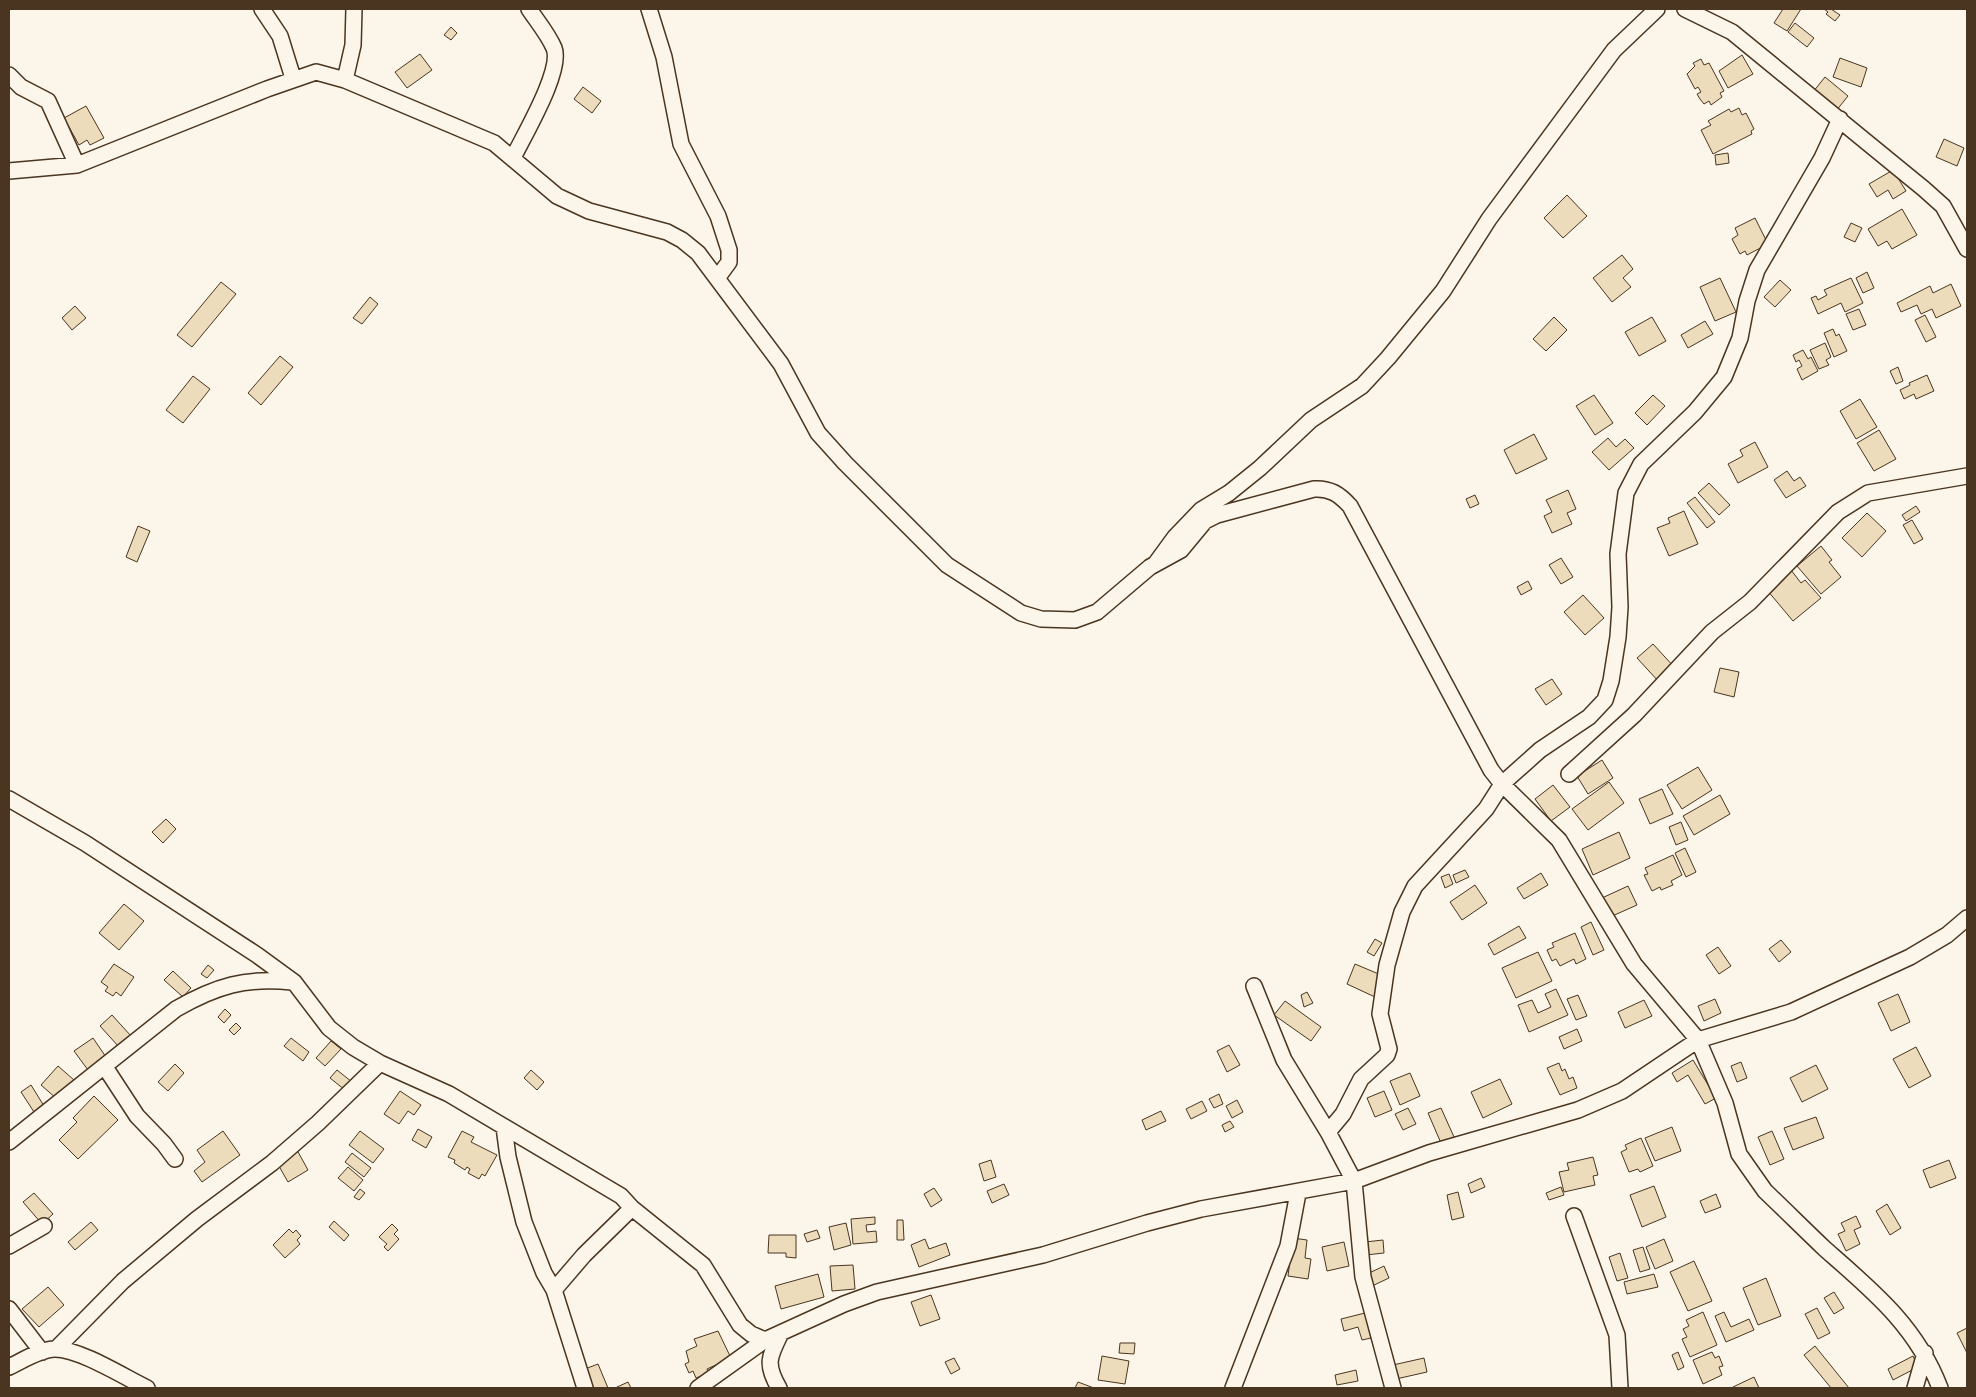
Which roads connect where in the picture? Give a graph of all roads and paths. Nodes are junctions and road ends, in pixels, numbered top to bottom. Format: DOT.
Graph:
graph roads {
  1 [pos="262,9"];
  2 [pos="354,9"];
  3 [pos="529,9"];
  4 [pos="649,9"];
  5 [pos="1658,9"];
  6 [pos="1685,9"];
  7 [pos="9,75"];
  8 [pos="293,78"];
  9 [pos="346,80"];
  10 [pos="1840,118"];
  11 [pos="513,158"];
  12 [pos="76,165"];
  13 [pos="9,171"];
  14 [pos="1967,249"];
  15 [pos="718,277"];
  16 [pos="1967,476"];
  17 [pos="1156,563"];
  18 [pos="1569,774"];
  19 [pos="1502,784"];
  20 [pos="9,799"];
  21 [pos="1967,918"];
  22 [pos="294,982"];
  23 [pos="1254,986"];
  24 [pos="1698,1040"];
  25 [pos="380,1063"];
  26 [pos="105,1067"];
  27 [pos="504,1127"];
  28 [pos="1328,1132"];
  29 [pos="9,1142"];
  30 [pos="175,1159"];
  31 [pos="1354,1181"];
  32 [pos="1298,1192"];
  33 [pos="632,1208"];
  34 [pos="1574,1216"];
  35 [pos="44,1226"];
  36 [pos="9,1246"];
  37 [pos="554,1290"];
  38 [pos="9,1309"];
  39 [pos="781,1333"];
  40 [pos="765,1340"];
  41 [pos="49,1350"];
  42 [pos="1924,1354"];
  43 [pos="9,1367"];
  44 [pos="147,1388"];
  45 [pos="585,1388"];
  46 [pos="698,1388"];
  47 [pos="779,1388"];
  48 [pos="1233,1388"];
  49 [pos="1392,1388"];
  50 [pos="1620,1388"];
  51 [pos="1915,1388"];
  52 [pos="1940,1388"];
  1 -- 8 [label="street"];
  2 -- 9 [label="street"];
  3 -- 11 [label="street"];
  4 -- 15 [label="street"];
  5 -- 17 [label="street"];
  6 -- 10 [label="street"];
  7 -- 12 [label="street"];
  8 -- 9 [label="street"];
  8 -- 12 [label="street"];
  9 -- 11 [label="street"];
  10 -- 14 [label="street"];
  10 -- 19 [label="street"];
  11 -- 15 [label="street"];
  12 -- 13 [label="street"];
  15 -- 17 [label="street"];
  16 -- 18 [label="street"];
  17 -- 19 [label="street"];
  19 -- 24 [label="street"];
  19 -- 28 [label="street"];
  20 -- 22 [label="street"];
  21 -- 24 [label="street"];
  22 -- 25 [label="street"];
  22 -- 26 [label="street"];
  23 -- 28 [label="street"];
  24 -- 31 [label="street"];
  24 -- 42 [label="street"];
  25 -- 27 [label="street"];
  25 -- 41 [label="street"];
  26 -- 29 [label="street"];
  26 -- 30 [label="street"];
  27 -- 33 [label="street"];
  27 -- 37 [label="street"];
  28 -- 31 [label="street"];
  31 -- 32 [label="street"];
  31 -- 49 [label="street"];
  32 -- 39 [label="street"];
  32 -- 48 [label="street"];
  33 -- 37 [label="street"];
  33 -- 40 [label="street"];
  34 -- 50 [label="street"];
  35 -- 36 [label="street"];
  37 -- 45 [label="street"];
  38 -- 41 [label="street"];
  39 -- 40 [label="street"];
  39 -- 47 [label="street"];
  40 -- 46 [label="street"];
  41 -- 43 [label="street"];
  41 -- 44 [label="street"];
  42 -- 51 [label="street"];
  42 -- 52 [label="street"];
}
